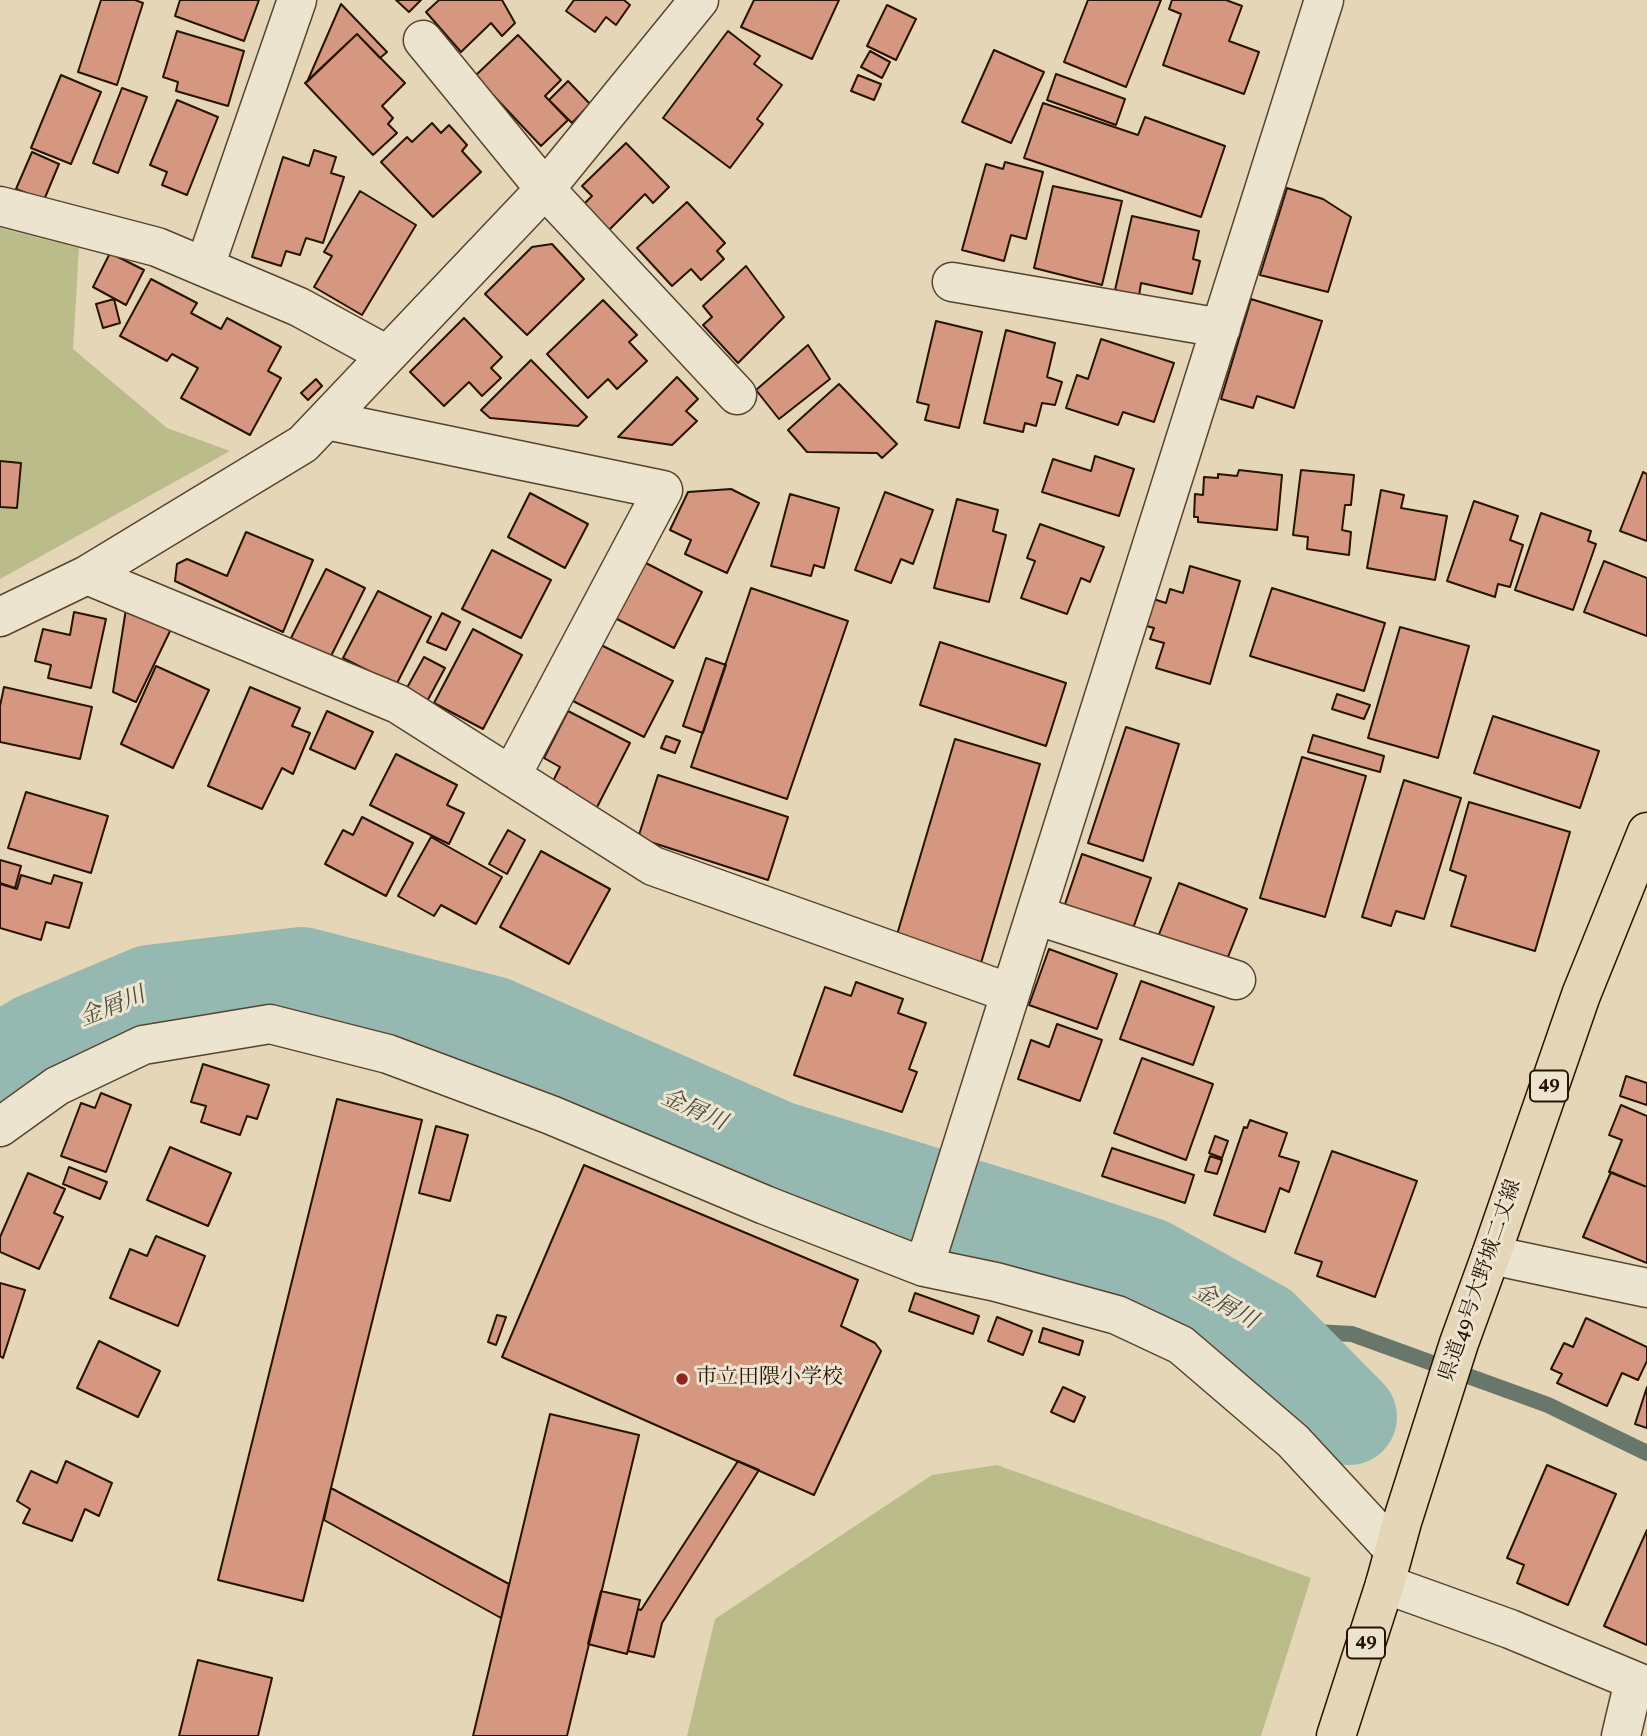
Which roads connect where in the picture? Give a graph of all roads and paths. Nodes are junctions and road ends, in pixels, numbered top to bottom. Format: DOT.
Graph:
graph roads {
  1 [pos="297,0"];
  2 [pos="699,0"];
  3 [pos="1324,0"];
  4 [pos="423,40"];
  5 [pos="545,189"];
  6 [pos="0,206"];
  7 [pos="205,266"];
  8 [pos="952,282"];
  9 [pos="1221,328"];
  10 [pos="387,355"];
  11 [pos="737,395"];
  12 [pos="326,420"];
  13 [pos="86,575"];
  14 [pos="0,617"];
  15 [pos="511,776"];
  16 [pos="1645,842"];
  17 [pos="1035,915"];
  18 [pos="1236,980"];
  19 [pos="1010,993"];
  20 [pos="0,1127"];
  21 [pos="928,1255"];
  22 [pos="1491,1255"];
  23 [pos="1647,1288"];
  24 [pos="1397,1562"];
  25 [pos="1640,1684"];
  26 [pos="1336,1736"];
  27 [pos="1621,1736"];
  1 -- 7 [label="street"];
  2 -- 5 [label="street"];
  3 -- 9 [label="street"];
  4 -- 5 [label="street"];
  5 -- 10 [label="street"];
  5 -- 11 [label="street"];
  6 -- 7 [label="street"];
  7 -- 10 [label="street"];
  8 -- 9 [label="street"];
  9 -- 17 [label="street"];
  10 -- 12 [label="street"];
  12 -- 13 [label="street"];
  12 -- 15 [label="street"];
  13 -- 14 [label="street"];
  13 -- 15 [label="street"];
  15 -- 19 [label="street"];
  16 -- 22 [label="main road, 県道49号大野城二丈線 / 49"];
  17 -- 18 [label="street"];
  17 -- 19 [label="street"];
  19 -- 21 [label="street"];
  20 -- 21 [label="street"];
  21 -- 24 [label="street"];
  22 -- 23 [label="street"];
  22 -- 24 [label="main road, 県道49号大野城二丈線 / 49"];
  24 -- 25 [label="street"];
  24 -- 26 [label="main road, 県道49号大野城二丈線 / 49"];
  25 -- 27 [label="street"];
}
